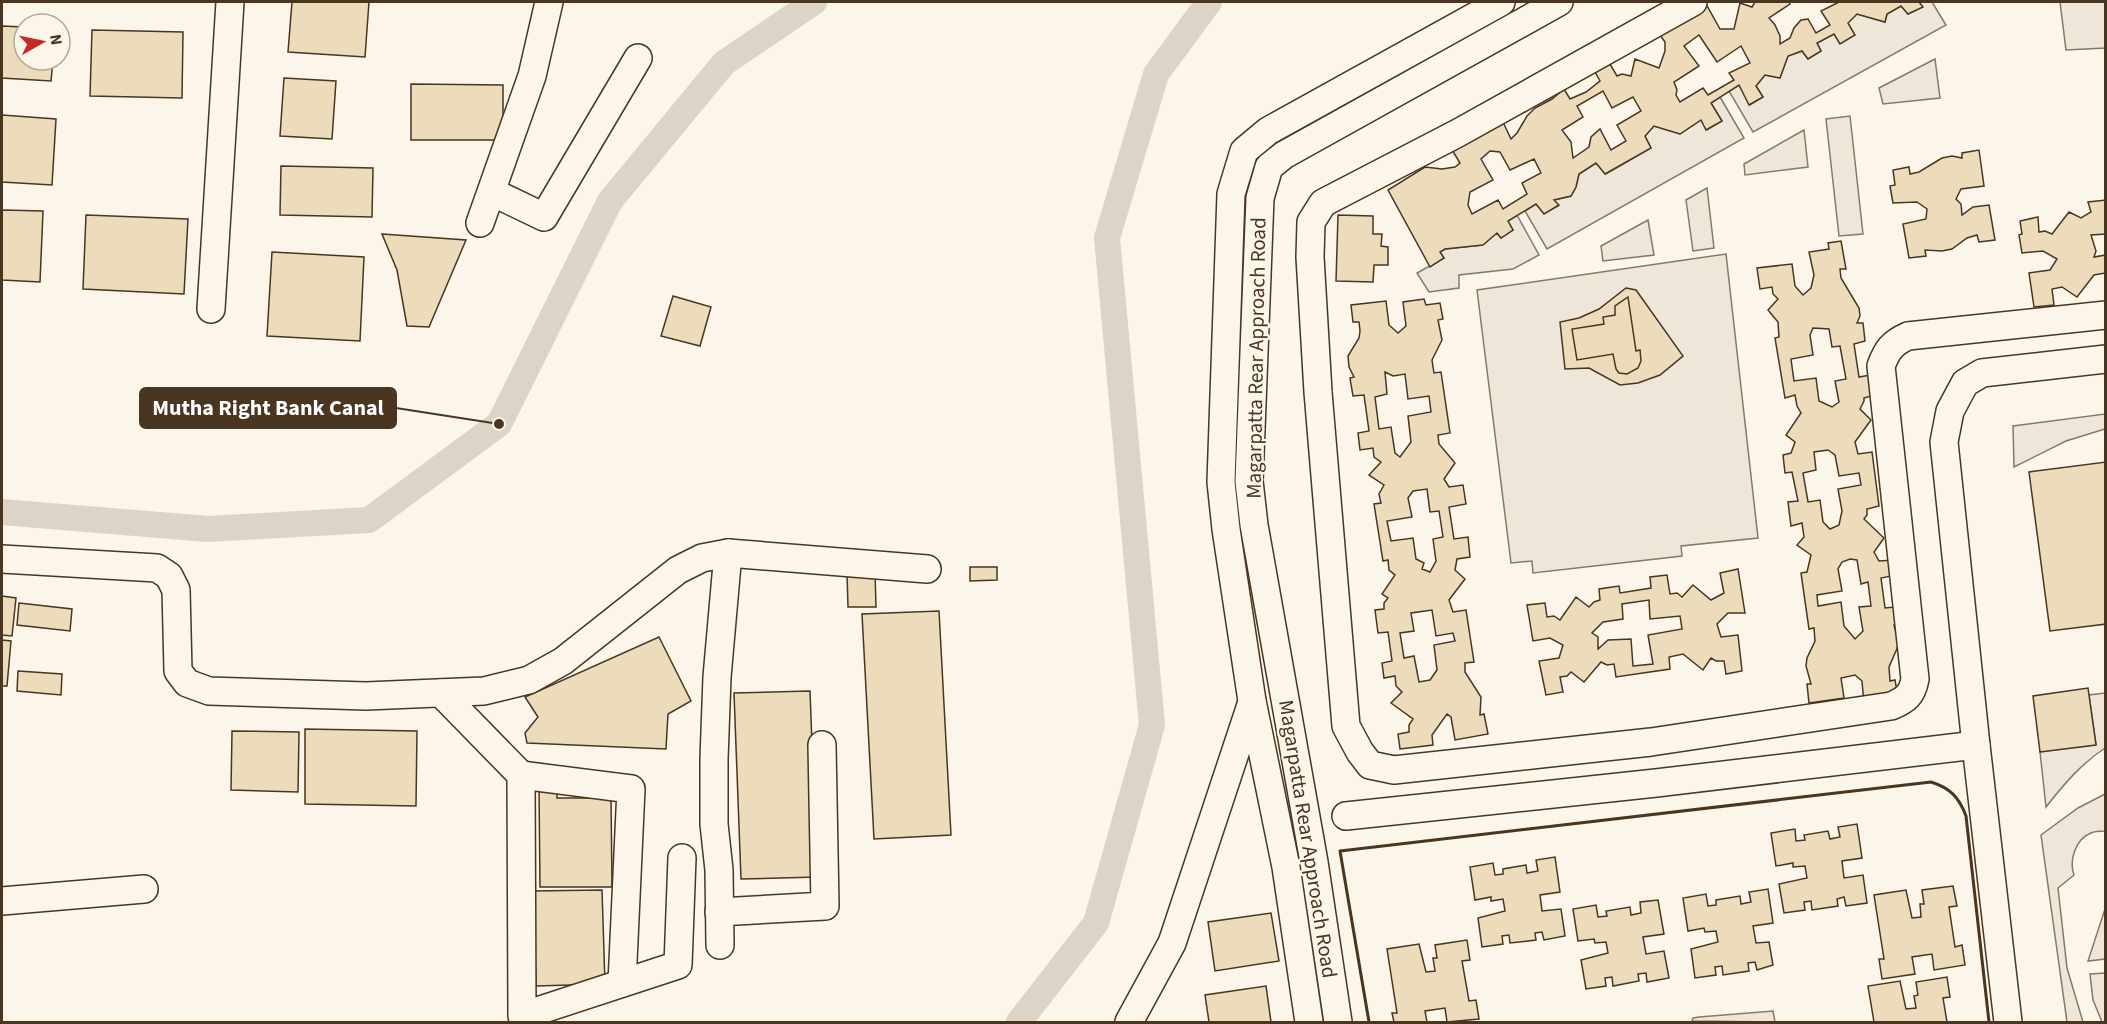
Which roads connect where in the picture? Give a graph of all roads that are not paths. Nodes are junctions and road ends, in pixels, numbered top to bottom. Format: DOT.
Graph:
graph roads {
  1 [pos="230,2"];
  2 [pos="549,2"];
  3 [pos="1501,2"];
  4 [pos="1559,2"];
  5 [pos="1693,2"];
  6 [pos="638,58"];
  7 [pos="492,192"];
  8 [pos="480,223"];
  9 [pos="210,309"];
  10 [pos="2106,315"];
  11 [pos="2106,359"];
  12 [pos="728,553"];
  13 [pos="2,559"];
  14 [pos="927,570"];
  15 [pos="1278,663"];
  16 [pos="441,693"];
  17 [pos="1252,700"];
  18 [pos="1651,742"];
  19 [pos="822,745"];
  20 [pos="1976,745"];
  21 [pos="521,776"];
  22 [pos="1656,783"];
  23 [pos="1346,816"];
  24 [pos="682,858"];
  25 [pos="144,889"];
  26 [pos="2,901"];
  27 [pos="719,912"];
  28 [pos="720,945"];
  29 [pos="622,983"];
  30 [pos="1129,1023"];
  31 [pos="1309,1023"];
  32 [pos="1338,1023"];
  33 [pos="2008,1023"];
  1 -- 9 [label="street"];
  2 -- 7 [label="street"];
  3 -- 17 [label="street, Magarpatta Rear Approach Road"];
  4 -- 15 [label="street, Magarpatta Rear Approach Road"];
  5 -- 18 [label="street"];
  6 -- 7 [label="street"];
  7 -- 8 [label="street"];
  10 -- 18 [label="street"];
  11 -- 20 [label="street"];
  12 -- 14 [label="street"];
  12 -- 16 [label="street"];
  12 -- 27 [label="street"];
  13 -- 16 [label="street"];
  15 -- 17 [label="street"];
  15 -- 32 [label="street, Magarpatta Rear Approach Road"];
  16 -- 21 [label="street"];
  17 -- 30 [label="street"];
  17 -- 31 [label="street, Magarpatta Rear Approach Road"];
  18 -- 22 [label="street"];
  19 -- 27 [label="street"];
  20 -- 22 [label="street"];
  20 -- 33 [label="street"];
  21 -- 29 [label="street"];
  21 -- 29 [label="street"];
  22 -- 23 [label="street"];
  24 -- 29 [label="street"];
  25 -- 26 [label="street"];
  27 -- 28 [label="street"];
}
